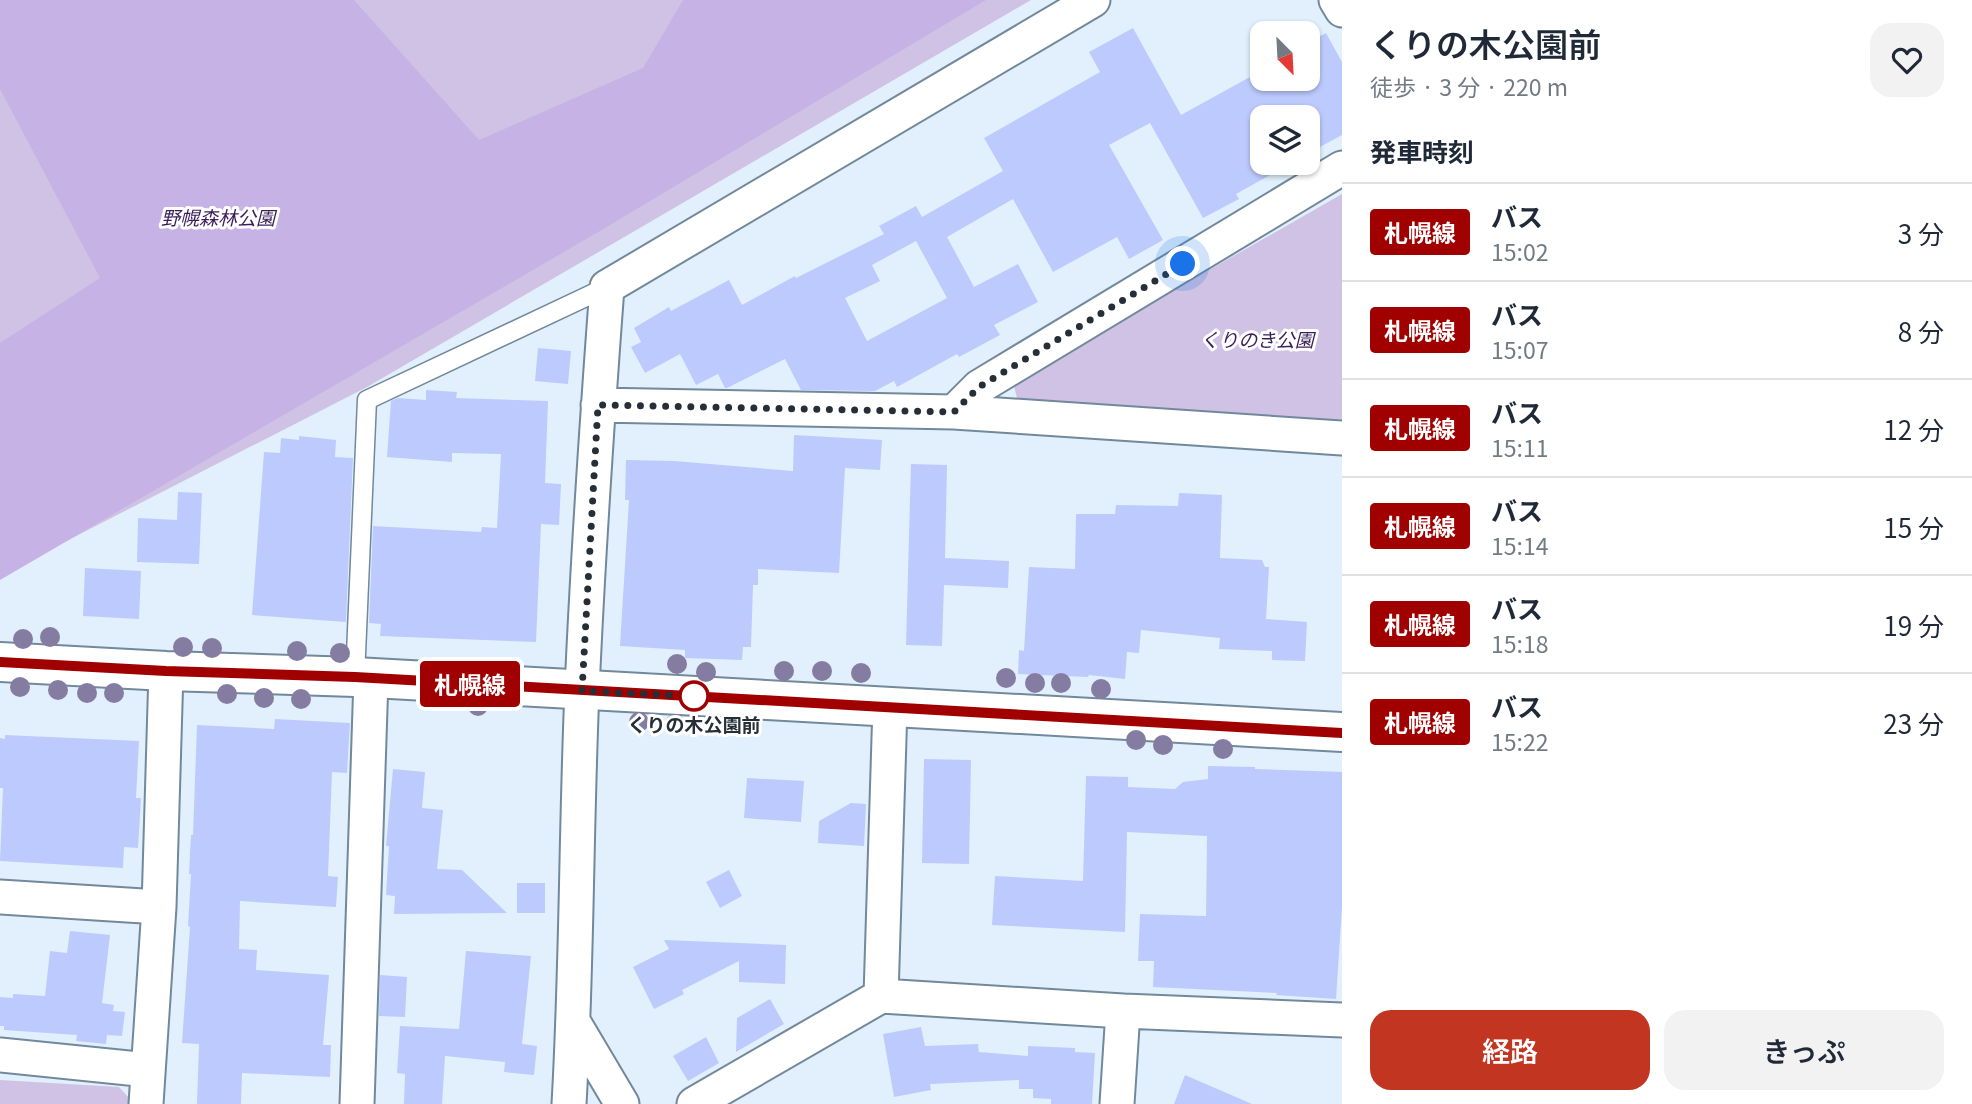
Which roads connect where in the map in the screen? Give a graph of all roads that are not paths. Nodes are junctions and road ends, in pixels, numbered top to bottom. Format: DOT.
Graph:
graph roads {
  1 [pos="1093,0"];
  2 [pos="1336,0"];
  3 [pos="1342,10"];
  4 [pos="1342,168"];
  5 [pos="607,287"];
  6 [pos="598,405"];
  7 [pos="954,412"];
  8 [pos="1342,438"];
  9 [pos="0,662"];
  10 [pos="166,671"];
  11 [pos="363,678"];
  12 [pos="582,691"];
  13 [pos="890,706"];
  14 [pos="1342,733"];
  15 [pos="0,897"];
  16 [pos="159,907"];
  17 [pos="881,996"];
  18 [pos="1123,1011"];
  19 [pos="1342,1020"];
  20 [pos="574,1023"];
  21 [pos="0,1055"];
  22 [pos="148,1070"];
  23 [pos="146,1104"];
  24 [pos="357,1104"];
  25 [pos="569,1104"];
  26 [pos="622,1104"];
  27 [pos="694,1104"];
  28 [pos="1117,1104"];
  1 -- 5 [label="street"];
  2 -- 3 [label="street"];
  4 -- 7 [label="street"];
  5 -- 6 [label="street"];
  5 -- 11 [label="lane"];
  6 -- 7 [label="street"];
  6 -- 12 [label="street"];
  7 -- 8 [label="street"];
  9 -- 10 [label="street"];
  10 -- 11 [label="street"];
  10 -- 16 [label="street"];
  11 -- 12 [label="street"];
  11 -- 24 [label="street"];
  12 -- 13 [label="street"];
  12 -- 20 [label="street"];
  13 -- 14 [label="street"];
  13 -- 17 [label="street"];
  15 -- 16 [label="street"];
  16 -- 22 [label="street"];
  17 -- 18 [label="street"];
  17 -- 27 [label="street"];
  18 -- 19 [label="street"];
  18 -- 28 [label="street"];
  20 -- 25 [label="street"];
  20 -- 26 [label="street"];
  21 -- 22 [label="street"];
  22 -- 23 [label="street"];
}
